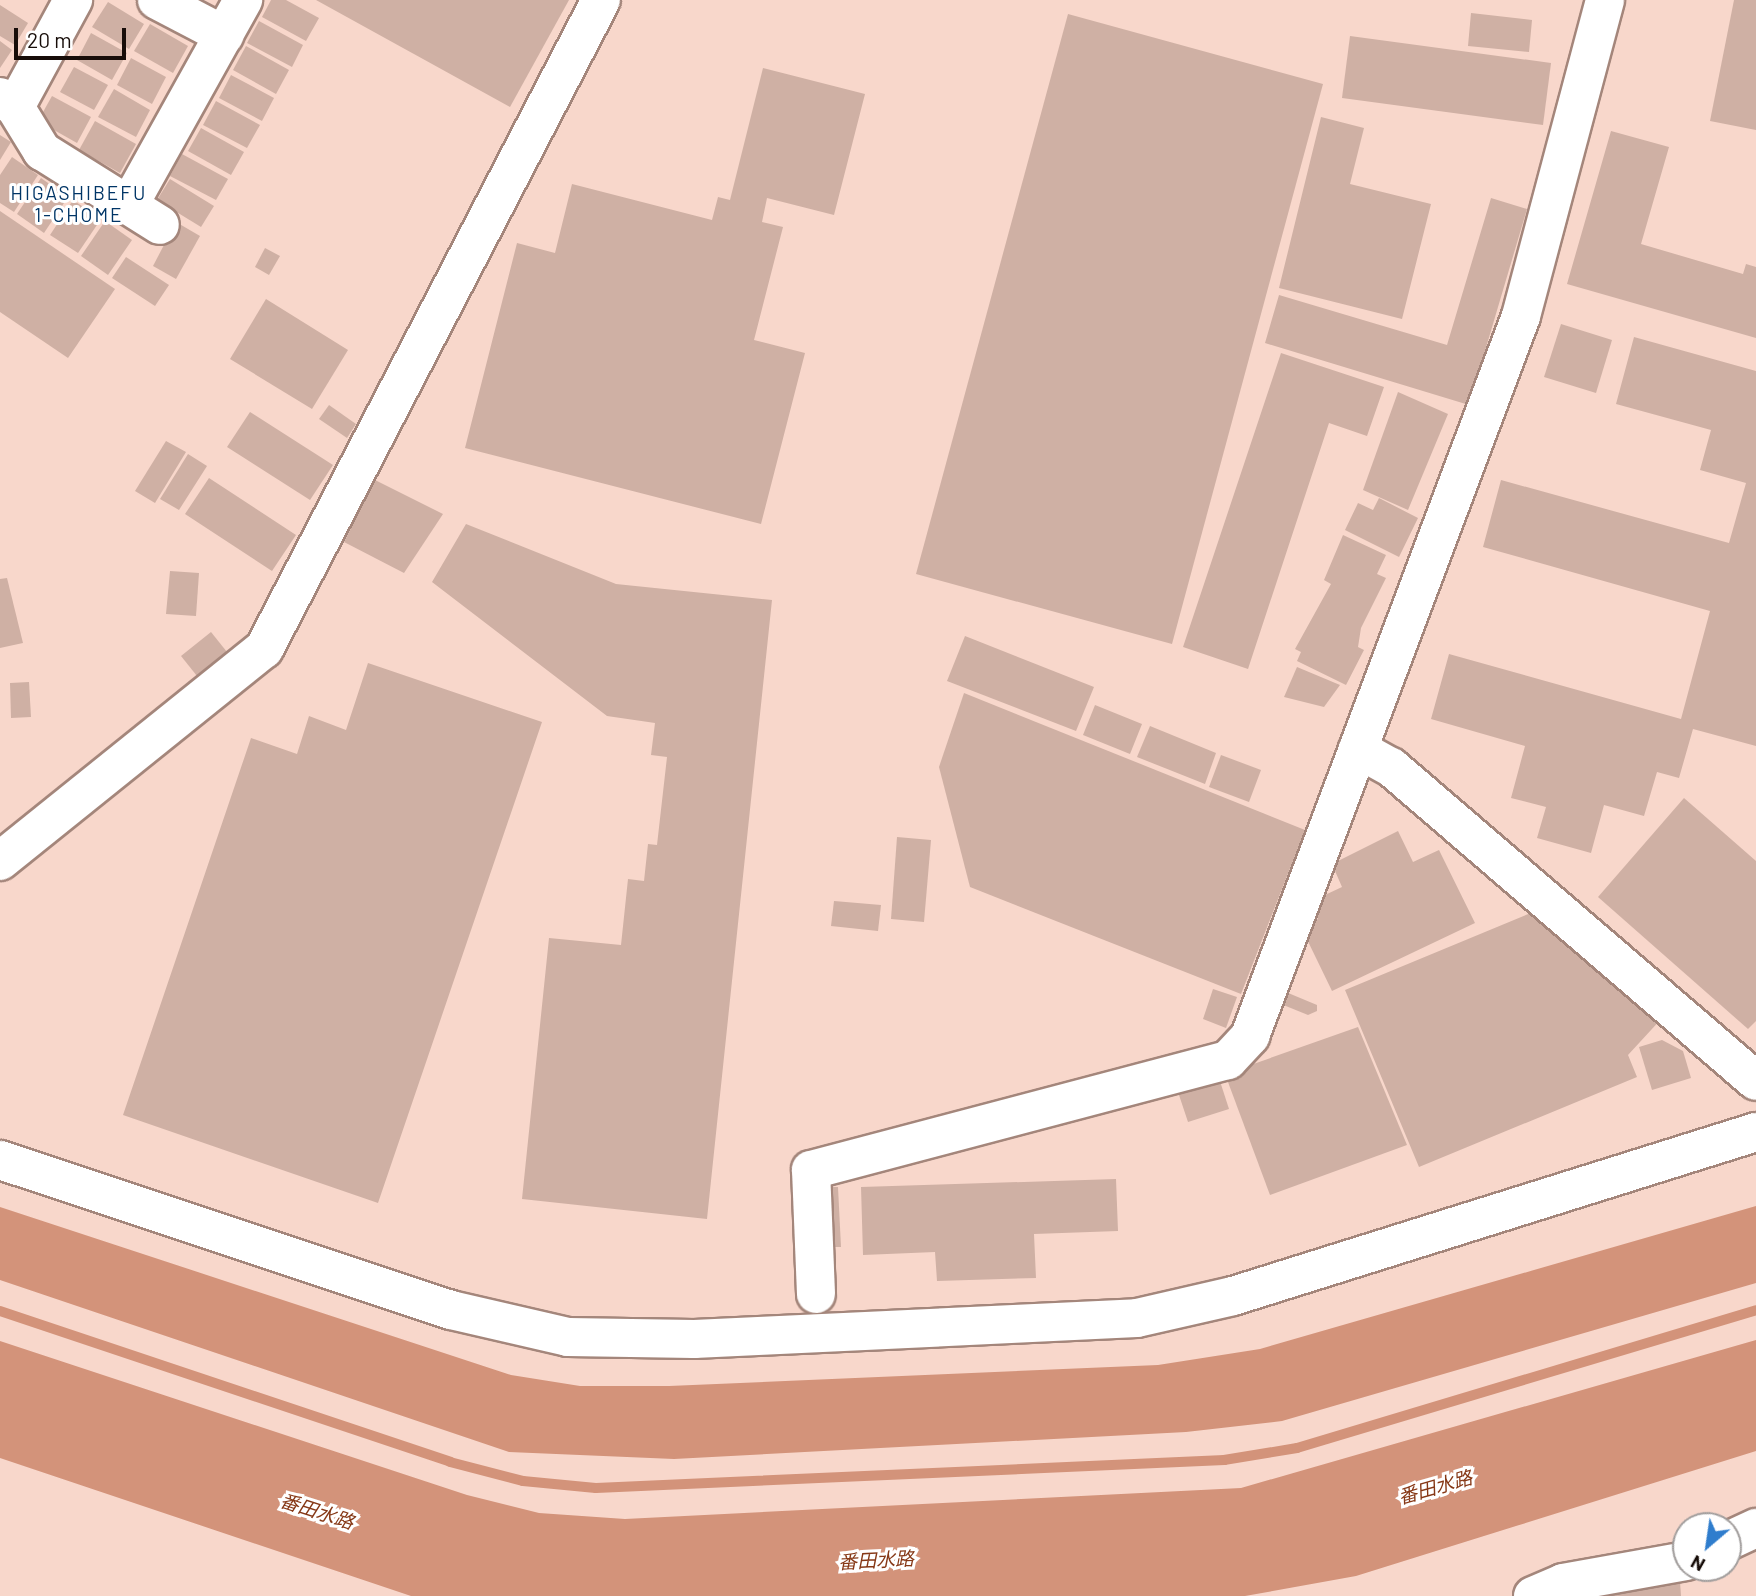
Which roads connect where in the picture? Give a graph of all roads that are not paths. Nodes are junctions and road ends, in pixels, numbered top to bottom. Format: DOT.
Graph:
graph roads {
  1 [pos="73,0"];
  2 [pos="157,0"];
  3 [pos="243,0"];
  4 [pos="601,0"];
  5 [pos="1605,0"];
  6 [pos="224,35"];
  7 [pos="8,102"];
  8 [pos="1358,749"];
  9 [pos="0,861"];
  10 [pos="1756,1081"];
  11 [pos="1756,1132"];
  12 [pos="0,1160"];
  13 [pos="816,1294"];
  14 [pos="1672,1563"];
  15 [pos="1533,1596"];
  1 -- 7 [label="street"];
  2 -- 6 [label="street"];
  3 -- 6 [label="street"];
  4 -- 9 [label="street"];
  5 -- 8 [label="street"];
  6 -- 7 [label="street"];
  8 -- 10 [label="street"];
  8 -- 13 [label="street"];
  11 -- 12 [label="street"];
  14 -- 15 [label="street"];
}
